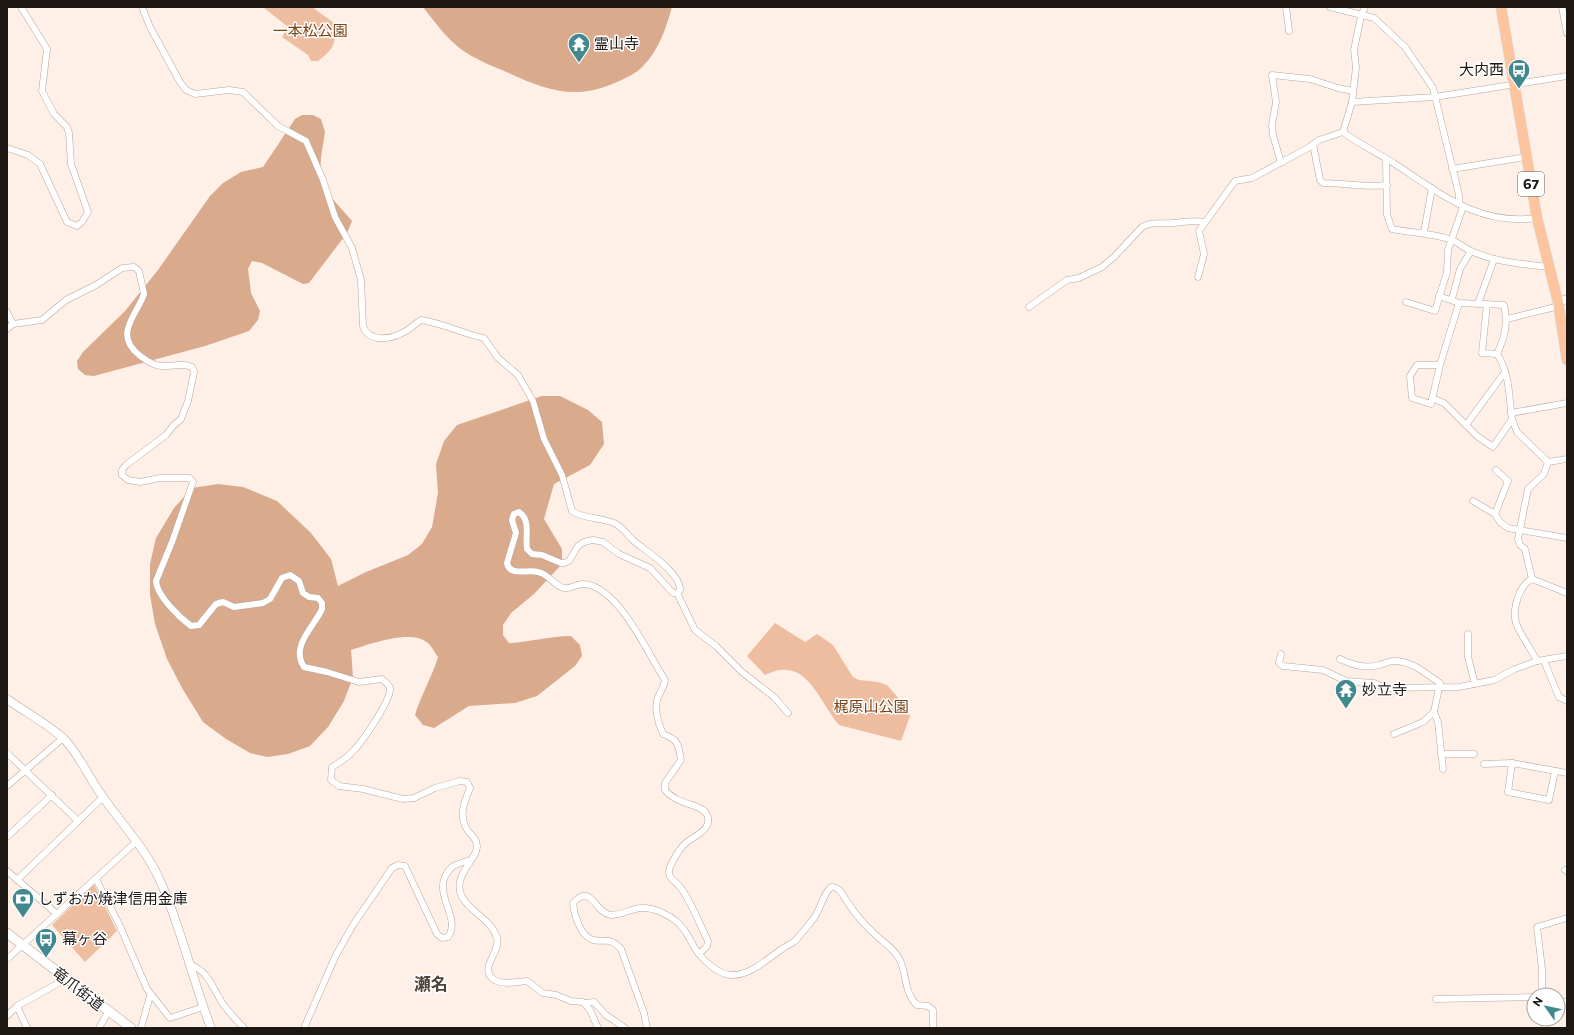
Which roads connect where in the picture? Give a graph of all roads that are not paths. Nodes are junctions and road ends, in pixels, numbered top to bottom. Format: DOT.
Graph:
graph roads {
  1 [pos="21,7"];
  2 [pos="142,7"];
  3 [pos="1286,7"];
  4 [pos="1330,7"];
  5 [pos="1365,7"];
  6 [pos="1501,7"];
  7 [pos="1562,7"];
  8 [pos="1361,16"];
  9 [pos="1289,30"];
  10 [pos="1567,33"];
  11 [pos="1567,76"];
  12 [pos="1513,85"];
  13 [pos="1353,91"];
  14 [pos="1435,97"];
  15 [pos="1352,102"];
  16 [pos="1343,132"];
  17 [pos="1313,144"];
  18 [pos="7,148"];
  19 [pos="1526,157"];
  20 [pos="1386,159"];
  21 [pos="1281,163"];
  22 [pos="1452,169"];
  23 [pos="1387,185"];
  24 [pos="1432,188"];
  25 [pos="1461,205"];
  26 [pos="1537,218"];
  27 [pos="1204,222"];
  28 [pos="1424,232"];
  29 [pos="1453,240"];
  30 [pos="1471,251"];
  31 [pos="1494,259"];
  32 [pos="1549,267"];
  33 [pos="1198,277"];
  34 [pos="1439,296"];
  35 [pos="1452,299"];
  36 [pos="1406,302"];
  37 [pos="1562,302"];
  38 [pos="1460,303"];
  39 [pos="1478,304"];
  40 [pos="1487,304"];
  41 [pos="1029,307"];
  42 [pos="7,312"];
  43 [pos="1507,319"];
  44 [pos="12,324"];
  45 [pos="7,329"];
  46 [pos="1497,354"];
  47 [pos="1567,360"];
  48 [pos="1440,365"];
  49 [pos="1505,372"];
  50 [pos="1432,398"];
  51 [pos="1567,403"];
  52 [pos="1511,416"];
  53 [pos="1466,424"];
  54 [pos="1567,459"];
  55 [pos="1548,462"];
  56 [pos="1496,470"];
  57 [pos="1473,501"];
  58 [pos="1495,514"];
  59 [pos="1519,529"];
  60 [pos="1567,538"];
  61 [pos="1532,579"];
  62 [pos="677,593"];
  63 [pos="1567,593"];
  64 [pos="1468,634"];
  65 [pos="1281,654"];
  66 [pos="1567,656"];
  67 [pos="1340,659"];
  68 [pos="1544,661"];
  69 [pos="1537,662"];
  70 [pos="1475,684"];
  71 [pos="1440,688"];
  72 [pos="7,699"];
  73 [pos="1567,700"];
  74 [pos="1434,712"];
  75 [pos="788,713"];
  76 [pos="1394,734"];
  77 [pos="63,738"];
  78 [pos="7,753"];
  79 [pos="1441,754"];
  80 [pos="1474,754"];
  81 [pos="1512,763"];
  82 [pos="1484,764"];
  83 [pos="26,770"];
  84 [pos="1443,770"];
  85 [pos="1555,771"];
  86 [pos="1567,773"];
  87 [pos="7,786"];
  88 [pos="52,795"];
  89 [pos="103,798"];
  90 [pos="78,821"];
  91 [pos="7,837"];
  92 [pos="137,841"];
  93 [pos="470,860"];
  94 [pos="7,871"];
  95 [pos="96,879"];
  96 [pos="17,880"];
  97 [pos="57,914"];
  98 [pos="1567,918"];
  99 [pos="7,933"];
  100 [pos="23,946"];
  101 [pos="698,954"];
  102 [pos="7,959"];
  103 [pos="189,964"];
  104 [pos="66,979"];
  105 [pos="1542,987"];
  106 [pos="150,996"];
  107 [pos="1526,997"];
  108 [pos="1436,999"];
  109 [pos="585,1003"];
  110 [pos="17,1006"];
  111 [pos="203,1007"];
  112 [pos="108,1012"];
  113 [pos="7,1016"];
  114 [pos="27,1028"];
  115 [pos="99,1028"];
  116 [pos="131,1028"];
  117 [pos="141,1028"];
  118 [pos="211,1028"];
  119 [pos="244,1028"];
  120 [pos="304,1028"];
  121 [pos="598,1028"];
  122 [pos="625,1028"];
  123 [pos="647,1028"];
  124 [pos="933,1028"];
  1 -- 18 [label="street"];
  2 -- 62 [label="street"];
  3 -- 9 [label="street"];
  4 -- 8 [label="street"];
  5 -- 8 [label="street"];
  6 -- 12 [label="main road, 67"];
  7 -- 10 [label="street"];
  8 -- 13 [label="street"];
  8 -- 14 [label="street"];
  11 -- 12 [label="street"];
  12 -- 14 [label="street"];
  12 -- 19 [label="main road, 67"];
  13 -- 15 [label="street"];
  13 -- 21 [label="street"];
  14 -- 15 [label="street"];
  14 -- 22 [label="street"];
  15 -- 16 [label="street"];
  16 -- 17 [label="street"];
  16 -- 20 [label="street"];
  17 -- 21 [label="street"];
  17 -- 23 [label="street"];
  19 -- 22 [label="street"];
  19 -- 26 [label="main road, 67"];
  20 -- 23 [label="street"];
  20 -- 24 [label="street"];
  21 -- 27 [label="street"];
  22 -- 25 [label="street"];
  23 -- 28 [label="street"];
  24 -- 25 [label="street"];
  24 -- 28 [label="street"];
  25 -- 26 [label="street"];
  25 -- 29 [label="street"];
  26 -- 32 [label="main road, 67"];
  27 -- 33 [label="street"];
  27 -- 41 [label="street"];
  28 -- 29 [label="street"];
  29 -- 30 [label="street"];
  29 -- 34 [label="street"];
  30 -- 31 [label="street"];
  30 -- 35 [label="street"];
  31 -- 32 [label="street"];
  31 -- 39 [label="street"];
  32 -- 37 [label="main road, 67"];
  34 -- 35 [label="street"];
  34 -- 36 [label="street"];
  35 -- 38 [label="street"];
  37 -- 43 [label="street"];
  37 -- 47 [label="main road, 67"];
  38 -- 39 [label="street"];
  38 -- 48 [label="street"];
  39 -- 40 [label="street"];
  40 -- 43 [label="street"];
  40 -- 46 [label="street"];
  42 -- 44 [label="street"];
  43 -- 46 [label="street"];
  44 -- 45 [label="street"];
  44 -- 93 [label="street"];
  46 -- 49 [label="street"];
  48 -- 50 [label="street"];
  48 -- 50 [label="street"];
  49 -- 52 [label="street"];
  49 -- 53 [label="street"];
  50 -- 53 [label="street"];
  51 -- 52 [label="street"];
  52 -- 53 [label="street"];
  52 -- 55 [label="street"];
  54 -- 55 [label="street"];
  55 -- 59 [label="street"];
  56 -- 58 [label="street"];
  57 -- 58 [label="street"];
  58 -- 59 [label="street"];
  59 -- 60 [label="street"];
  59 -- 61 [label="street"];
  61 -- 63 [label="street"];
  61 -- 69 [label="street"];
  62 -- 75 [label="street"];
  62 -- 101 [label="street"];
  64 -- 70 [label="street"];
  65 -- 71 [label="street"];
  66 -- 68 [label="street"];
  67 -- 71 [label="street"];
  68 -- 69 [label="street"];
  68 -- 73 [label="street"];
  69 -- 70 [label="street"];
  70 -- 71 [label="street"];
  71 -- 74 [label="street"];
  72 -- 77 [label="street"];
  74 -- 76 [label="street"];
  74 -- 79 [label="street"];
  77 -- 83 [label="street"];
  77 -- 89 [label="street"];
  78 -- 83 [label="street"];
  79 -- 80 [label="street"];
  79 -- 84 [label="street"];
  81 -- 82 [label="street"];
  81 -- 85 [label="street"];
  81 -- 85 [label="street"];
  83 -- 87 [label="street"];
  83 -- 88 [label="street"];
  85 -- 86 [label="street"];
  88 -- 90 [label="street"];
  88 -- 91 [label="street"];
  89 -- 90 [label="street"];
  89 -- 92 [label="street"];
  90 -- 96 [label="street"];
  92 -- 95 [label="street"];
  92 -- 103 [label="street"];
  93 -- 109 [label="street"];
  93 -- 120 [label="street"];
  94 -- 96 [label="street"];
  95 -- 97 [label="street"];
  95 -- 106 [label="street"];
  96 -- 97 [label="street"];
  97 -- 100 [label="street"];
  98 -- 105 [label="street"];
  99 -- 100 [label="main road, 竜爪街道"];
  100 -- 102 [label="street"];
  100 -- 104 [label="main road, 竜爪街道"];
  101 -- 123 [label="street"];
  101 -- 124 [label="street"];
  103 -- 111 [label="street"];
  103 -- 119 [label="street"];
  104 -- 110 [label="street"];
  104 -- 112 [label="main road, 竜爪街道"];
  106 -- 111 [label="street"];
  106 -- 117 [label="street"];
  107 -- 108 [label="street"];
  109 -- 121 [label="street"];
  109 -- 122 [label="street"];
  110 -- 113 [label="street"];
  110 -- 114 [label="street"];
  111 -- 118 [label="street"];
  112 -- 115 [label="street"];
  112 -- 116 [label="main road, 竜爪街道"];
}
